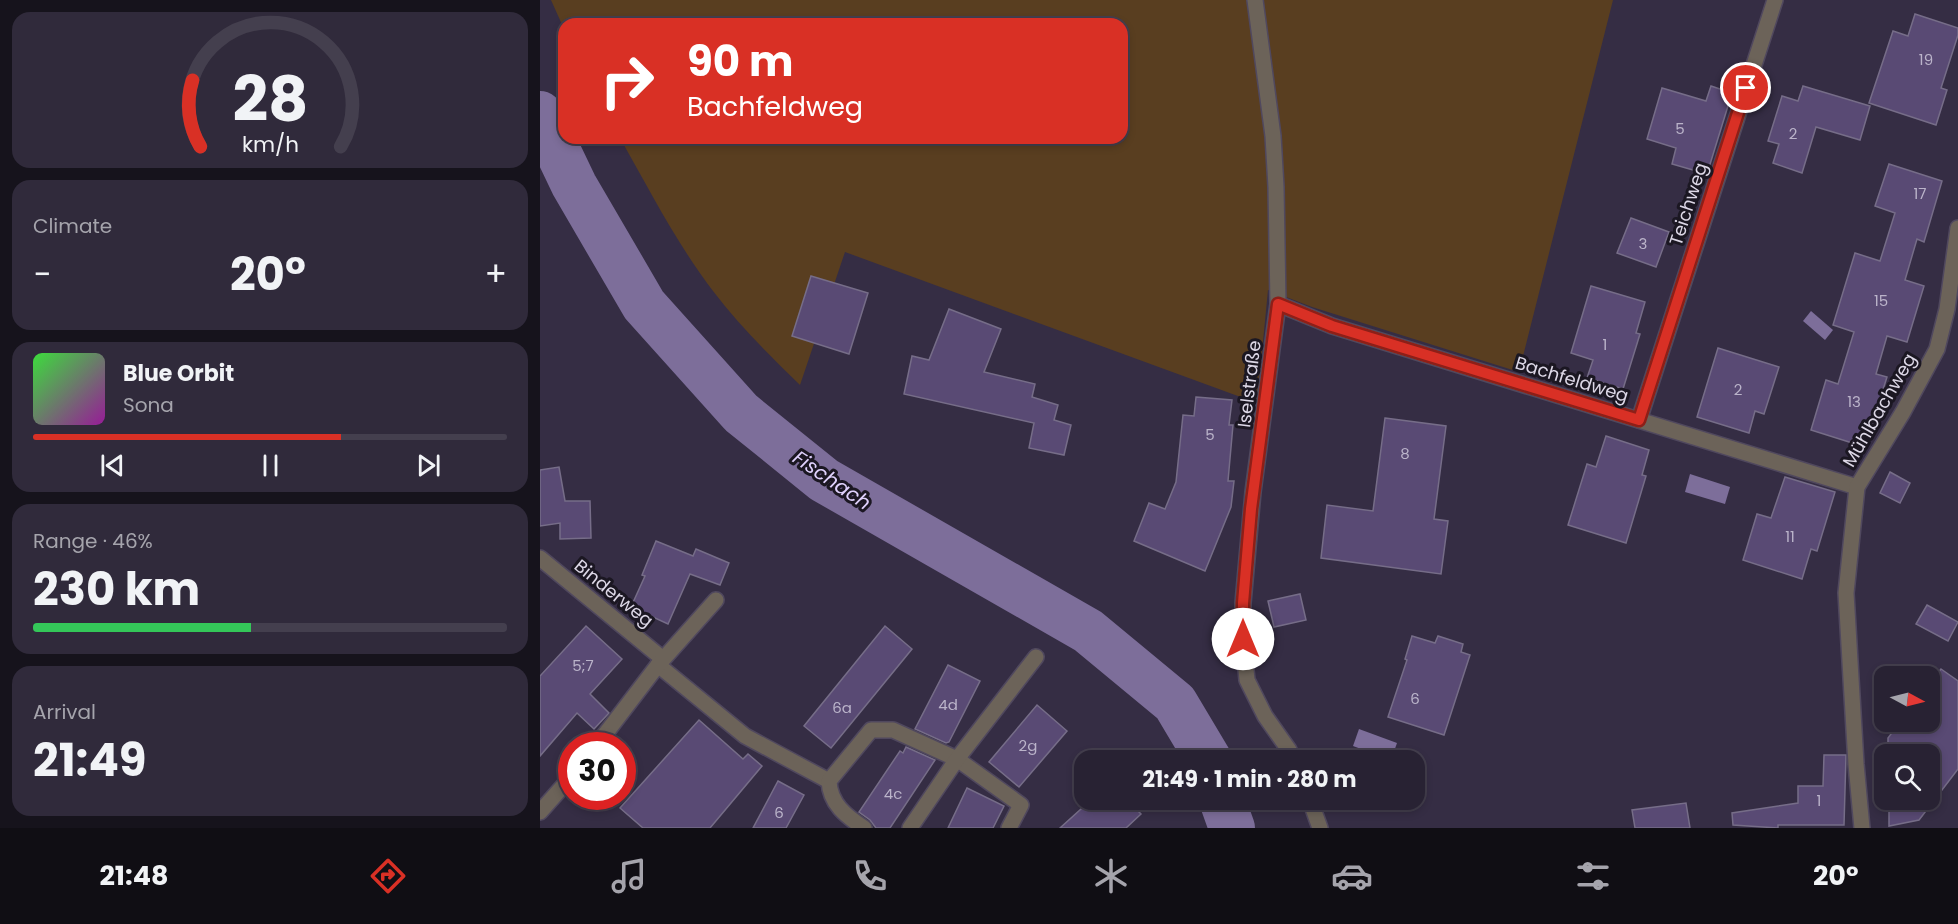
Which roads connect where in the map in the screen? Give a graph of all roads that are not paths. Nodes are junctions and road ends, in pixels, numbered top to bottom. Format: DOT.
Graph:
graph roads {
  1 [pos="1256,0"];
  2 [pos="1775,0"];
  3 [pos="1958,228"];
  4 [pos="1278,304"];
  5 [pos="1639,420"];
  6 [pos="1857,487"];
  7 [pos="540,558"];
  8 [pos="716,600"];
  9 [pos="1036,657"];
  10 [pos="661,662"];
  11 [pos="607,732"];
  12 [pos="1289,750"];
  13 [pos="957,759"];
  14 [pos="829,781"];
  15 [pos="558,792"];
  16 [pos="1314,810"];
  17 [pos="540,812"];
  18 [pos="864,828"];
  19 [pos="910,828"];
  20 [pos="1009,828"];
  21 [pos="1320,828"];
  22 [pos="1862,828"];
  1 -- 4 [label="street, Iselstraße"];
  2 -- 5 [label="street, Teichweg"];
  3 -- 6 [label="street, Mühlbachweg"];
  4 -- 5 [label="street, Bachfeldweg"];
  4 -- 12 [label="street, Iselstraße"];
  5 -- 6 [label="street, Bachfeldweg"];
  6 -- 22 [label="street, Mühlbachweg"];
  7 -- 10 [label="street, Binderweg"];
  8 -- 10 [label="street"];
  9 -- 13 [label="street"];
  10 -- 11 [label="street"];
  10 -- 14 [label="street, Binderweg"];
  13 -- 14 [label="street"];
  13 -- 19 [label="street"];
  13 -- 20 [label="street"];
  14 -- 18 [label="street"];
  15 -- 17 [label="street"];
  16 -- 21 [label="street"];
}
